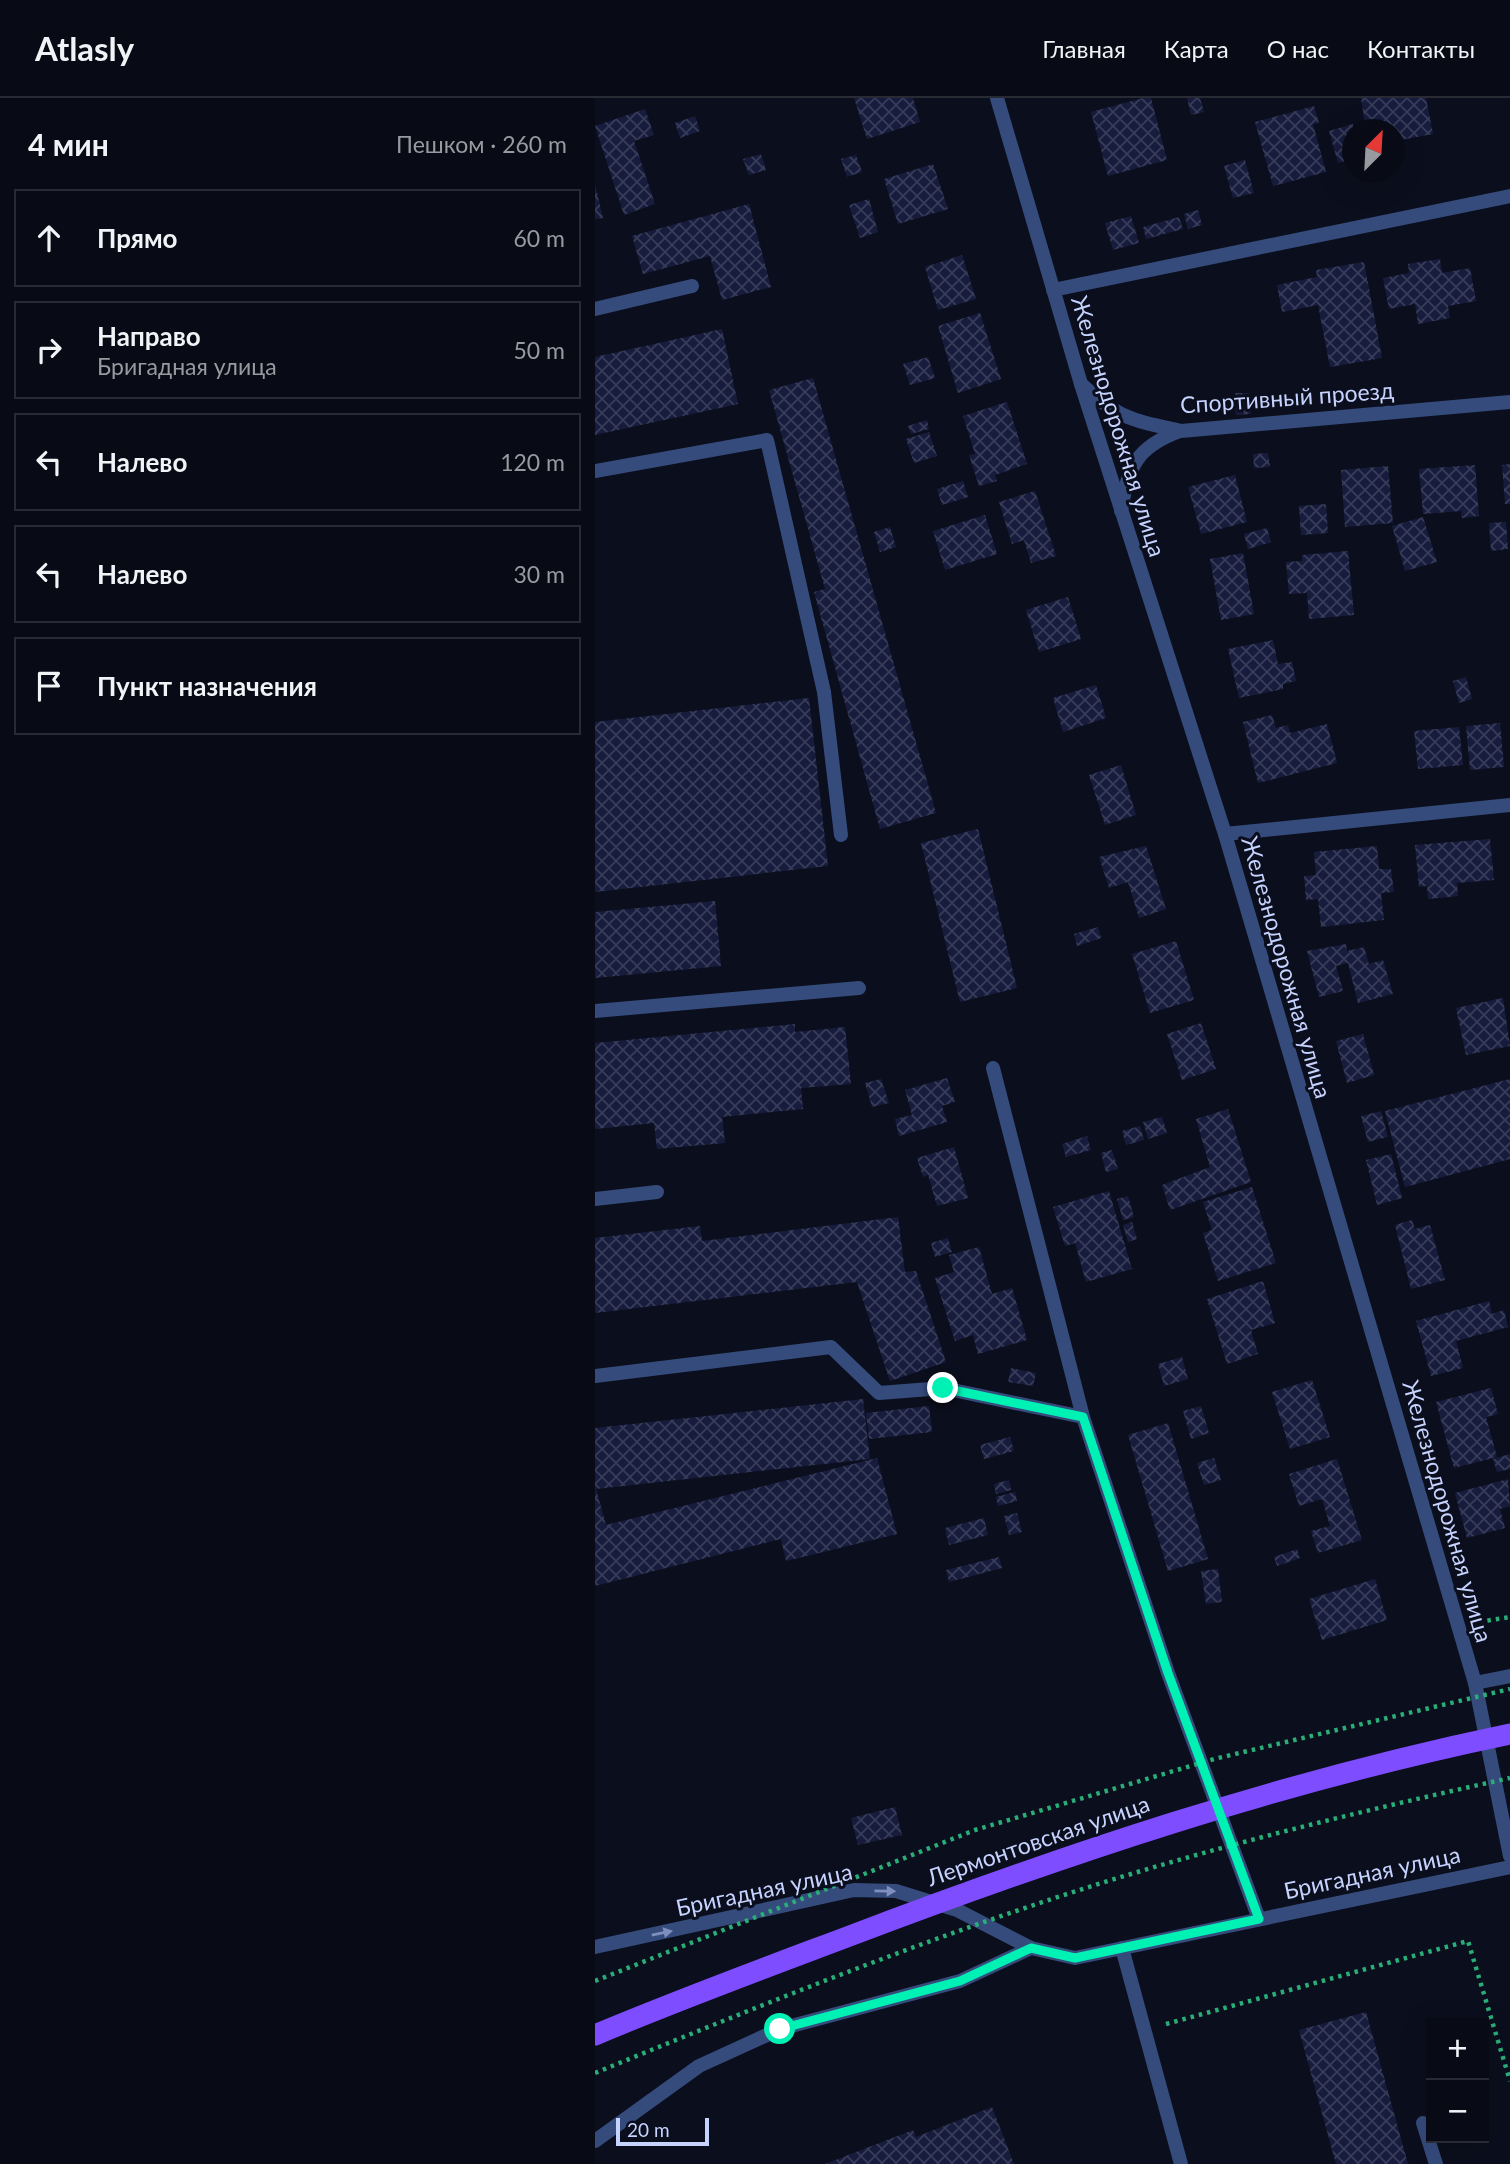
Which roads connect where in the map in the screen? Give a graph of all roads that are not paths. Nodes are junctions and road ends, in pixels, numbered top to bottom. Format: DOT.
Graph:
graph roads {
  1 [pos="997,98"];
  2 [pos="1510,196"];
  3 [pos="692,286"];
  4 [pos="1053,290"];
  5 [pos="595,309"];
  6 [pos="1081,384"];
  7 [pos="1510,402"];
  8 [pos="1181,431"];
  9 [pos="595,471"];
  10 [pos="1121,511"];
  11 [pos="1510,805"];
  12 [pos="1225,834"];
  13 [pos="841,835"];
  14 [pos="859,988"];
  15 [pos="595,1011"];
  16 [pos="993,1068"];
  17 [pos="657,1192"];
  18 [pos="595,1199"];
  19 [pos="595,1376"];
  20 [pos="1083,1417"];
  21 [pos="1510,1676"];
  22 [pos="1475,1683"];
  23 [pos="1510,1734"];
  24 [pos="1508,1832"];
  25 [pos="1510,1856"];
  26 [pos="1510,1867"];
  27 [pos="1259,1919"];
  28 [pos="595,1947"];
  29 [pos="1031,1948"];
  30 [pos="1122,1948"];
  31 [pos="595,2035"];
  32 [pos="1423,2123"];
  33 [pos="595,2141"];
  34 [pos="1181,2164"];
  35 [pos="1436,2164"];
  1 -- 4 [label="street, Железнодорожная улица"];
  2 -- 4 [label="street"];
  3 -- 5 [label="street"];
  4 -- 6 [label="street, Железнодорожная улица"];
  6 -- 8 [label="street, Спортивный проезд"];
  6 -- 10 [label="street, Железнодорожная улица"];
  7 -- 8 [label="street, Спортивный проезд"];
  8 -- 10 [label="street"];
  9 -- 13 [label="street"];
  10 -- 12 [label="street, Железнодорожная улица"];
  11 -- 12 [label="street"];
  12 -- 22 [label="street, Железнодорожная улица"];
  14 -- 15 [label="street"];
  16 -- 20 [label="street"];
  17 -- 18 [label="street"];
  19 -- 20 [label="street"];
  20 -- 27 [label="street"];
  21 -- 22 [label="street"];
  22 -- 24 [label="street, Железнодорожная улица"];
  23 -- 31 [label="main road, Лермонтовская улица, bridge"];
  24 -- 25 [label="street, Железнодорожная улица"];
  26 -- 27 [label="street, Бригадная улица"];
  27 -- 30 [label="street, Бригадная улица"];
  28 -- 29 [label="street, Бригадная улица, one-way"];
  29 -- 30 [label="street, Бригадная улица"];
  29 -- 33 [label="street"];
  30 -- 34 [label="street"];
  32 -- 35 [label="street"];
}
